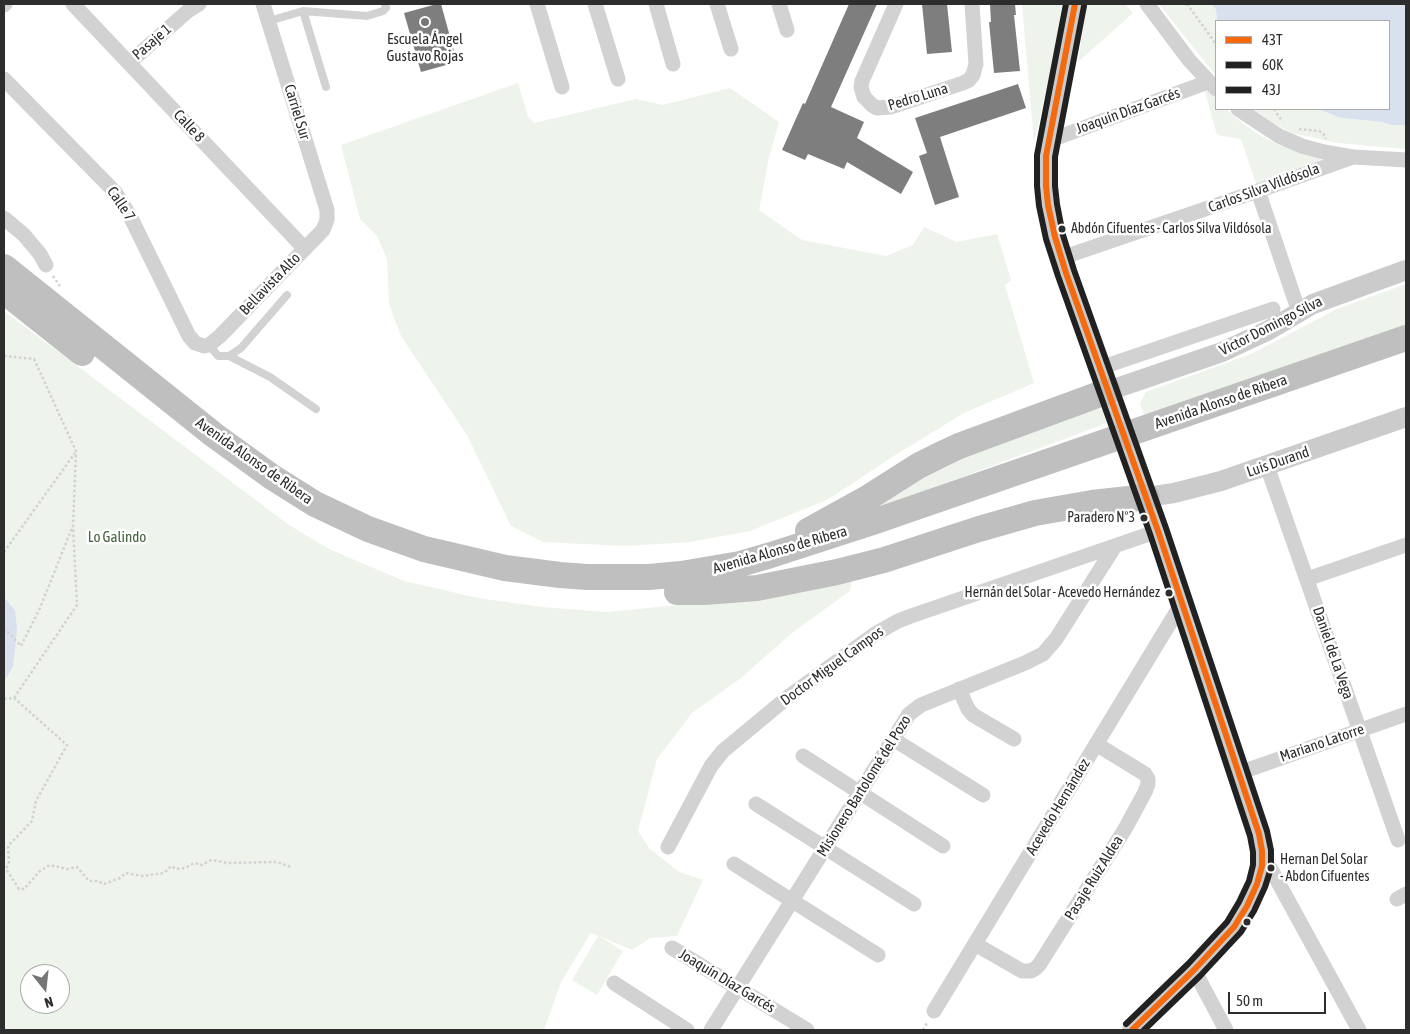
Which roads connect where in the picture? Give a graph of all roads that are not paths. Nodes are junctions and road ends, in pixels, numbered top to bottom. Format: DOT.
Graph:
graph roads {
  1 [pos="73,4"];
  2 [pos="200,4"];
  3 [pos="263,4"];
  4 [pos="385,4"];
  5 [pos="537,4"];
  6 [pos="595,4"];
  7 [pos="656,4"];
  8 [pos="717,4"];
  9 [pos="779,4"];
  10 [pos="896,4"];
  11 [pos="972,4"];
  12 [pos="1075,4"];
  13 [pos="1147,4"];
  14 [pos="303,11"];
  15 [pos="269,21"];
  16 [pos="787,30"];
  17 [pos="731,49"];
  18 [pos="129,63"];
  19 [pos="673,64"];
  20 [pos="4,79"];
  21 [pos="618,79"];
  22 [pos="1212,86"];
  23 [pos="326,87"];
  24 [pos="562,87"];
  25 [pos="1240,110"];
  26 [pos="1048,141"];
  27 [pos="1353,157"];
  28 [pos="1406,160"];
  29 [pos="1258,191"];
  30 [pos="4,218"];
  31 [pos="328,220"];
  32 [pos="305,248"];
  33 [pos="1061,258"];
  34 [pos="46,265"];
  35 [pos="4,267"];
  36 [pos="1406,270"];
  37 [pos="4,291"];
  38 [pos="287,295"];
  39 [pos="1273,309"];
  40 [pos="1299,312"];
  41 [pos="1406,338"];
  42 [pos="209,345"];
  43 [pos="229,356"];
  44 [pos="1406,356"];
  45 [pos="1104,380"];
  46 [pos="316,409"];
  47 [pos="1406,417"];
  48 [pos="1149,436"];
  49 [pos="1110,450"];
  50 [pos="1267,466"];
  51 [pos="1147,497"];
  52 [pos="1158,531"];
  53 [pos="1406,545"];
  54 [pos="1115,546"];
  55 [pos="740,564"];
  56 [pos="1307,579"];
  57 [pos="677,592"];
  58 [pos="1182,603"];
  59 [pos="960,689"];
  60 [pos="1406,714"];
  61 [pos="1360,730"];
  62 [pos="893,739"];
  63 [pos="1014,739"];
  64 [pos="1096,744"];
  65 [pos="802,756"];
  66 [pos="1239,772"];
  67 [pos="860,793"];
  68 [pos="983,795"];
  69 [pos="756,804"];
  70 [pos="1398,840"];
  71 [pos="943,846"];
  72 [pos="668,847"];
  73 [pos="825,848"];
  74 [pos="1262,859"];
  75 [pos="734,864"];
  76 [pos="793,900"];
  77 [pos="914,904"];
  78 [pos="975,944"];
  79 [pos="672,948"];
  80 [pos="878,955"];
  81 [pos="1194,970"];
  82 [pos="614,983"];
  83 [pos="738,987"];
  84 [pos="934,1011"];
  85 [pos="687,1030"];
  86 [pos="711,1030"];
  87 [pos="807,1030"];
  88 [pos="1132,1030"];
  89 [pos="1226,1030"];
  90 [pos="1359,1030"];
  1 -- 18 [label="street, Calle 8"];
  2 -- 18 [label="street, Pasaje 1"];
  3 -- 15 [label="street, Carriel Sur"];
  4 -- 14 [label="lane"];
  5 -- 24 [label="street"];
  6 -- 21 [label="street"];
  7 -- 19 [label="street"];
  8 -- 17 [label="street"];
  9 -- 16 [label="street"];
  10 -- 11 [label="street, Pedro Luna"];
  12 -- 26 [label="street"];
  13 -- 22 [label="street"];
  14 -- 15 [label="lane"];
  14 -- 23 [label="lane"];
  15 -- 31 [label="street, Carriel Sur"];
  18 -- 32 [label="street, Calle 8"];
  20 -- 42 [label="street, Calle 7"];
  22 -- 26 [label="street, Joaquín Díaz Garcés"];
  25 -- 27 [label="street"];
  26 -- 33 [label="street"];
  27 -- 28 [label="street"];
  27 -- 29 [label="street, Carlos Silva Vildósola"];
  29 -- 33 [label="street, Carlos Silva Vildósola"];
  29 -- 40 [label="street"];
  30 -- 34 [label="street"];
  31 -- 32 [label="street, Bellavista Alto"];
  32 -- 42 [label="street, Bellavista Alto"];
  33 -- 45 [label="street"];
  35 -- 55 [label="highway, Avenida Alonso de Ribera"];
  36 -- 40 [label="street, Víctor Domingo Silva"];
  37 -- 57 [label="highway, Avenida Alonso de Ribera"];
  38 -- 43 [label="lane"];
  39 -- 45 [label="street, Víctor Domingo Silva"];
  40 -- 45 [label="street, Víctor Domingo Silva"];
  41 -- 48 [label="highway, Avenida Alonso de Ribera"];
  42 -- 43 [label="lane"];
  43 -- 46 [label="lane"];
  44 -- 48 [label="highway, Avenida Alonso de Ribera"];
  45 -- 51 [label="street"];
  45 -- 55 [label="highway"];
  47 -- 50 [label="street, Luis Durand"];
  48 -- 49 [label="highway, Avenida Alonso de Ribera"];
  49 -- 55 [label="highway, Avenida Alonso de Ribera"];
  49 -- 57 [label="highway, Avenida Alonso de Ribera"];
  50 -- 51 [label="street, Luis Durand"];
  50 -- 56 [label="street, Daniel de La Vega"];
  51 -- 52 [label="street"];
  51 -- 57 [label="highway"];
  52 -- 54 [label="street"];
  52 -- 58 [label="street"];
  53 -- 56 [label="street"];
  54 -- 59 [label="street, Misionero Bartolomé del Pozo"];
  54 -- 72 [label="street, Doctor Miguel Campos"];
  56 -- 61 [label="street, Daniel de La Vega"];
  58 -- 64 [label="street, Acevedo Hernández"];
  58 -- 66 [label="street"];
  59 -- 62 [label="street, Misionero Bartolomé del Pozo"];
  59 -- 63 [label="street"];
  60 -- 61 [label="street, Mariano Latorre"];
  61 -- 66 [label="street, Mariano Latorre"];
  61 -- 70 [label="street, Daniel de La Vega"];
  62 -- 67 [label="street, Misionero Bartolomé del Pozo"];
  62 -- 68 [label="street"];
  64 -- 78 [label="street, Acevedo Hernández"];
  64 -- 78 [label="street, Pasaje Ruiz Aldea"];
  65 -- 67 [label="street"];
  66 -- 74 [label="street"];
  67 -- 71 [label="street"];
  67 -- 73 [label="street, Misionero Bartolomé del Pozo"];
  69 -- 73 [label="street"];
  73 -- 76 [label="street, Misionero Bartolomé del Pozo"];
  73 -- 77 [label="street"];
  74 -- 81 [label="street"];
  74 -- 90 [label="street"];
  75 -- 76 [label="street"];
  76 -- 80 [label="street"];
  76 -- 83 [label="street, Misionero Bartolomé del Pozo"];
  78 -- 84 [label="street, Acevedo Hernández"];
  79 -- 83 [label="street, Joaquín Díaz Garcés"];
  81 -- 88 [label="street"];
  81 -- 89 [label="street"];
  82 -- 85 [label="street"];
  83 -- 86 [label="street, Misionero Bartolomé del Pozo"];
  83 -- 87 [label="street, Joaquín Díaz Garcés"];
}
